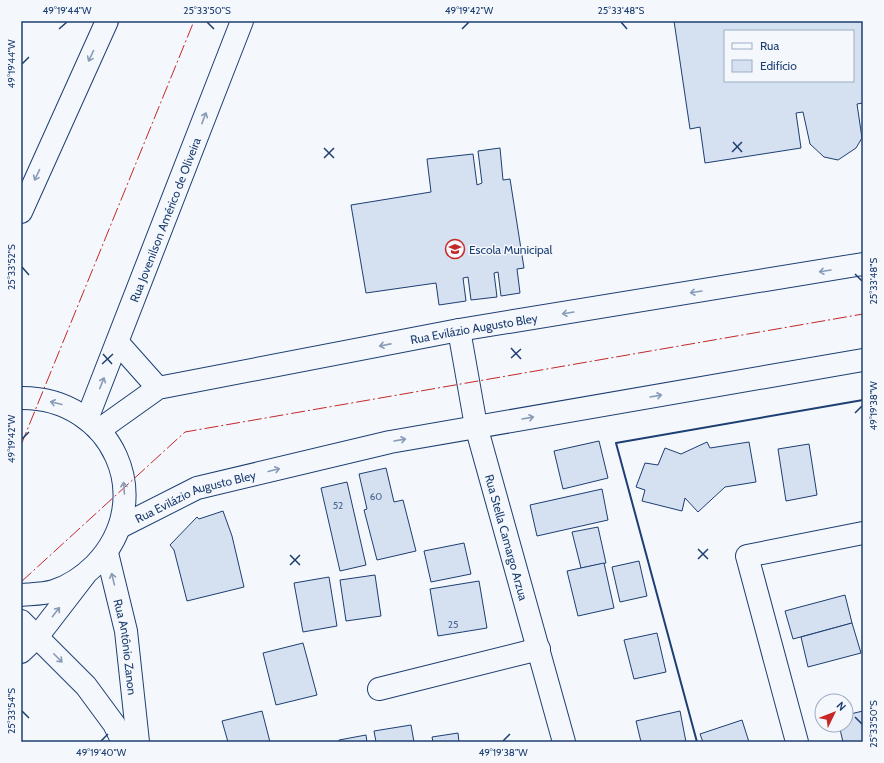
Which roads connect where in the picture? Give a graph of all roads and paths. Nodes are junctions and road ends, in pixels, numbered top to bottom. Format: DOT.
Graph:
graph roads {
  1 [pos="107,21"];
  2 [pos="242,21"];
  3 [pos="22,205"];
  4 [pos="863,264"];
  5 [pos="460,330"];
  6 [pos="118,342"];
  7 [pos="863,360"];
  8 [pos="158,388"];
  9 [pos="21,398"];
  10 [pos="93,424"];
  11 [pos="476,426"];
  12 [pos="120,527"];
  13 [pos="863,533"];
  14 [pos="107,553"];
  15 [pos="84,576"];
  16 [pos="21,595"];
  17 [pos="21,620"];
  18 [pos="37,637"];
  19 [pos="539,649"];
  20 [pos="21,652"];
  21 [pos="380,690"];
  22 [pos="123,742"];
  23 [pos="138,742"];
  24 [pos="564,742"];
  25 [pos="796,742"];
  1 -- 3 [label="street, one-way"];
  6 -- 2 [label="street, Rua Jovenilson Américo de Oliveira, one-way"];
  4 -- 5 [label="street, Rua Evilázio Augusto Bley, one-way"];
  5 -- 8 [label="street, Rua Evilázio Augusto Bley, one-way"];
  5 -- 11 [label="street, Rua Stella Camargo Arzua"];
  6 -- 8 [label="street"];
  10 -- 6 [label="street, Rua Jovenilson Américo de Oliveira, one-way"];
  11 -- 7 [label="street, Rua Evilázio Augusto Bley, one-way"];
  8 -- 10 [label="street, Rua Evilázio Augusto Bley"];
  10 -- 9 [label="street, one-way"];
  12 -- 10 [label="street, one-way"];
  12 -- 11 [label="street, Rua Evilázio Augusto Bley, one-way"];
  11 -- 19 [label="street, Rua Stella Camargo Arzua"];
  12 -- 14 [label="street"];
  13 -- 25 [label="street"];
  14 -- 15 [label="street"];
  23 -- 14 [label="street, Rua Antônio Zanon, one-way"];
  15 -- 16 [label="street"];
  18 -- 15 [label="street, one-way"];
  17 -- 18 [label="street"];
  18 -- 20 [label="street"];
  18 -- 22 [label="street, one-way"];
  19 -- 21 [label="street"];
  19 -- 24 [label="street, Rua Stella Camargo Arzua"];
}
